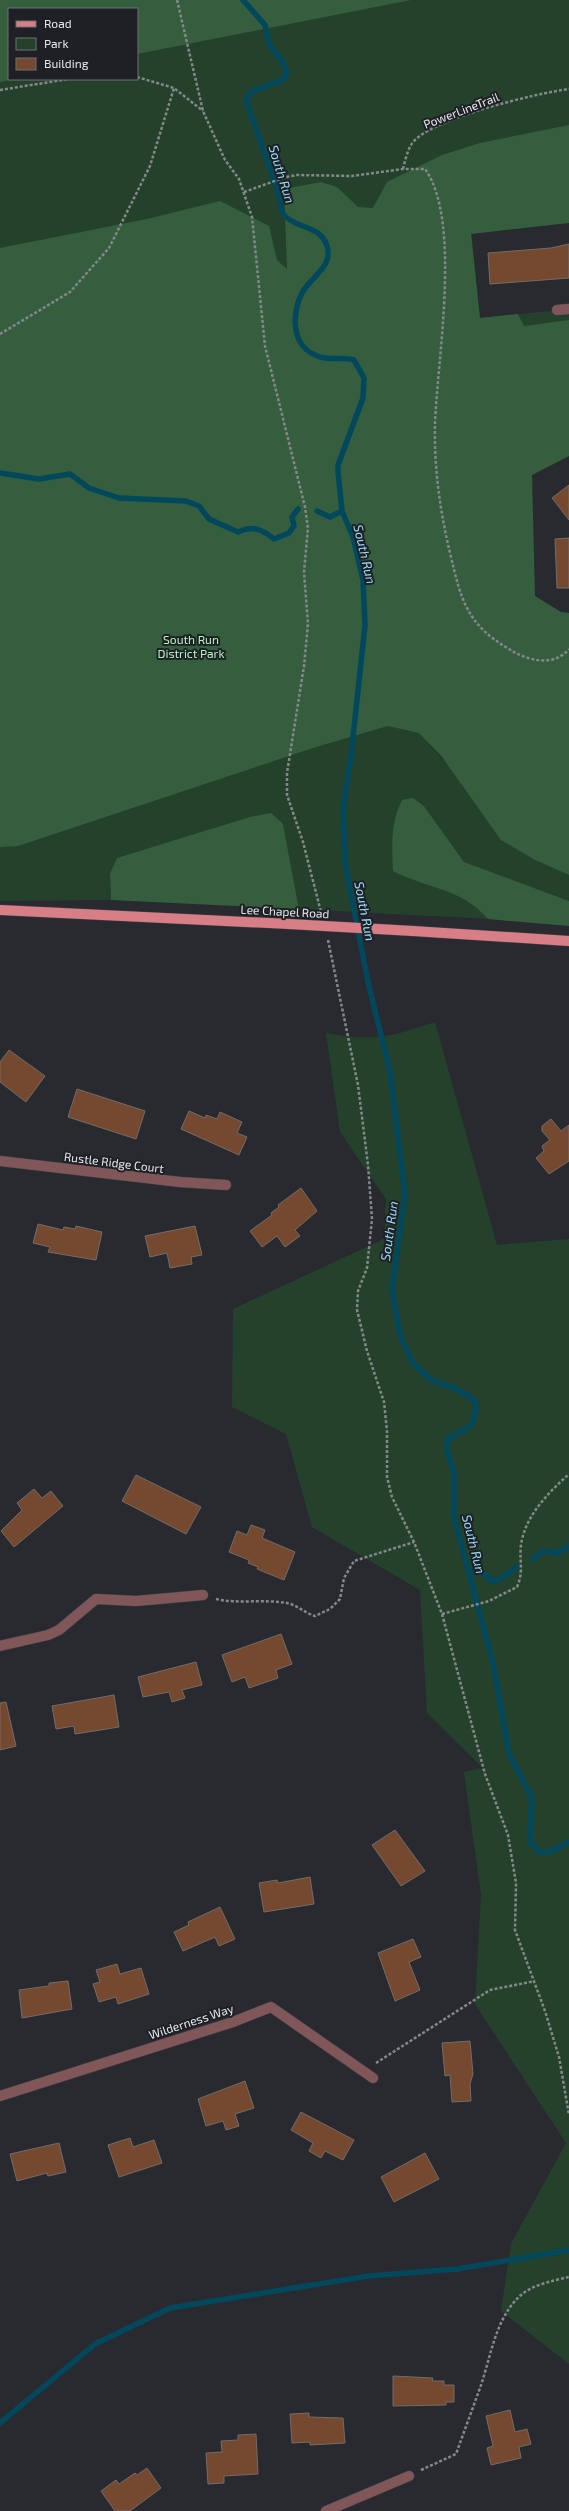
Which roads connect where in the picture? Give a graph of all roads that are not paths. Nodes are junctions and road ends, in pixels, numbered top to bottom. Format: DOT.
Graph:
graph roads {
  1 [pos="569,308"];
  2 [pos="557,310"];
  3 [pos="0,910"];
  4 [pos="569,941"];
  5 [pos="0,1162"];
  6 [pos="226,1185"];
  7 [pos="203,1595"];
  8 [pos="0,1646"];
  9 [pos="373,2078"];
  10 [pos="0,2096"];
  11 [pos="409,2476"];
  12 [pos="326,2511"];
  1 -- 2 [label="street"];
  3 -- 4 [label="main road, Lee Chapel Road, bridge"];
  5 -- 6 [label="street, Rustle Ridge Court"];
  7 -- 8 [label="street"];
  9 -- 10 [label="street, Wilderness Way"];
  11 -- 12 [label="street"];
}
